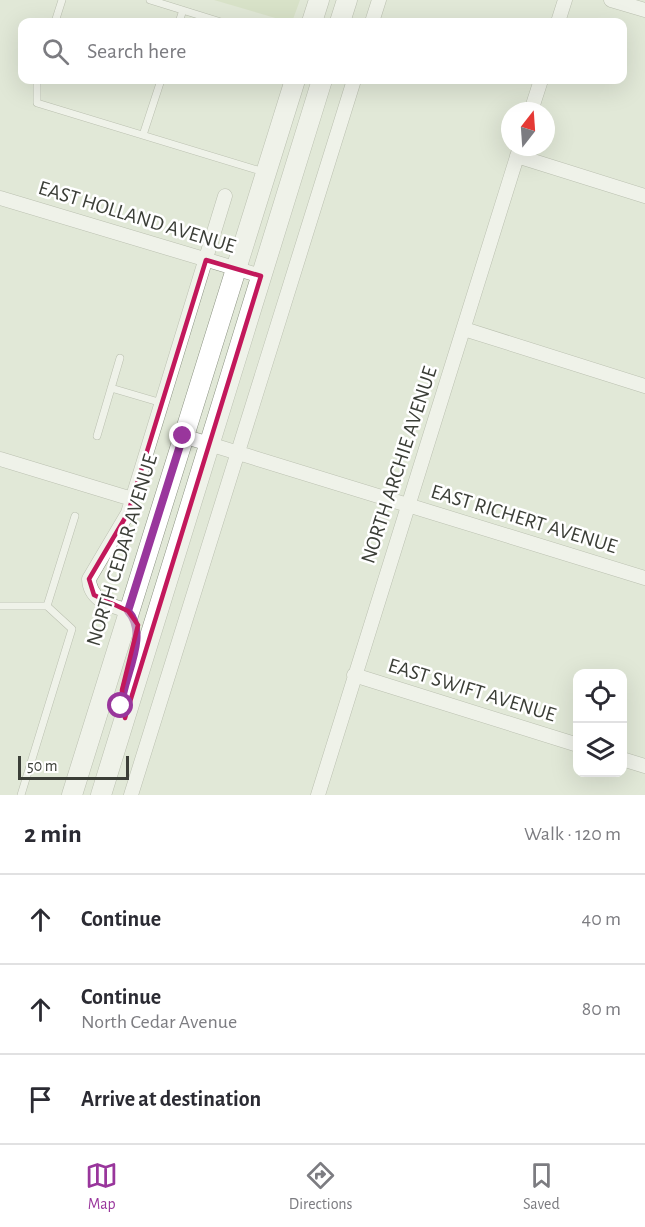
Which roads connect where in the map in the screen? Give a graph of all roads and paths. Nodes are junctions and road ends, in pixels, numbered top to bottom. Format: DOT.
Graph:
graph roads {
  1 [pos="62,0"];
  2 [pos="150,0"];
  3 [pos="319,0"];
  4 [pos="347,0"];
  5 [pos="379,0"];
  6 [pos="565,0"];
  7 [pos="611,0"];
  8 [pos="183,10"];
  9 [pos="645,10"];
  10 [pos="56,18"];
  11 [pos="180,18"];
  12 [pos="208,18"];
  13 [pos="313,18"];
  14 [pos="341,18"];
  15 [pos="373,18"];
  16 [pos="559,18"];
  17 [pos="37,84"];
  18 [pos="160,84"];
  19 [pos="294,84"];
  20 [pos="321,84"];
  21 [pos="353,84"];
  22 [pos="539,84"];
  23 [pos="534,102"];
  24 [pos="143,135"];
  25 [pos="517,156"];
  26 [pos="533,156"];
  27 [pos="266,173"];
  28 [pos="225,196"];
  29 [pos="645,196"];
  30 [pos="0,198"];
  31 [pos="206,260"];
  32 [pos="235,269"];
  33 [pos="261,276"];
  34 [pos="464,329"];
  35 [pos="120,358"];
  36 [pos="645,386"];
  37 [pos="111,388"];
  38 [pos="162,402"];
  39 [pos="97,436"];
  40 [pos="183,436"];
  41 [pos="210,444"];
  42 [pos="238,452"];
  43 [pos="0,459"];
  44 [pos="132,499"];
  45 [pos="408,505"];
  46 [pos="75,516"];
  47 [pos="645,578"];
  48 [pos="0,606"];
  49 [pos="47,606"];
  50 [pos="128,611"];
  51 [pos="354,675"];
  52 [pos="125,718"];
  53 [pos="573,743"];
  54 [pos="627,761"];
  55 [pos="645,766"];
  56 [pos="21,795"];
  57 [pos="72,795"];
  58 [pos="101,795"];
  59 [pos="131,795"];
  60 [pos="318,795"];
  1 -- 10 [label="lane"];
  2 -- 8 [label="lane"];
  3 -- 13 [label="main road"];
  4 -- 14 [label="main road"];
  5 -- 15 [label="street"];
  6 -- 16 [label="street"];
  7 -- 9 [label="street"];
  8 -- 11 [label="lane"];
  8 -- 12 [label="lane"];
  17 -- 24 [label="lane"];
  18 -- 24 [label="lane"];
  19 -- 27 [label="main road, NORTH CEDAR AVENUE"];
  20 -- 33 [label="main road"];
  21 -- 42 [label="street"];
  22 -- 23 [label="street"];
  24 -- 27 [label="lane"];
  25 -- 34 [label="street, NORTH ARCHIE AVENUE"];
  26 -- 29 [label="street"];
  27 -- 32 [label="main road, NORTH CEDAR AVENUE"];
  28 -- 31 [label="street"];
  30 -- 31 [label="street, EAST HOLLAND AVENUE"];
  31 -- 32 [label="street, EAST HOLLAND AVENUE"];
  31 -- 38 [label="street"];
  32 -- 33 [label="street, EAST HOLLAND AVENUE"];
  32 -- 40 [label="main road, NORTH CEDAR AVENUE"];
  33 -- 41 [label="main road"];
  34 -- 36 [label="street"];
  34 -- 45 [label="street, NORTH ARCHIE AVENUE"];
  35 -- 37 [label="lane"];
  37 -- 38 [label="lane"];
  37 -- 39 [label="lane"];
  38 -- 44 [label="street"];
  40 -- 41 [label="street, EAST RICHERT AVENUE"];
  40 -- 50 [label="main road, NORTH CEDAR AVENUE"];
  41 -- 42 [label="street, EAST RICHERT AVENUE"];
  41 -- 52 [label="main road"];
  42 -- 45 [label="street, EAST RICHERT AVENUE"];
  42 -- 59 [label="street"];
  43 -- 44 [label="street"];
  44 -- 50 [label="street"];
  45 -- 47 [label="street, EAST RICHERT AVENUE"];
  45 -- 51 [label="street, NORTH ARCHIE AVENUE"];
  46 -- 49 [label="lane"];
  48 -- 49 [label="lane"];
  49 -- 56 [label="lane"];
  50 -- 52 [label="main road"];
  50 -- 57 [label="main road, NORTH CEDAR AVENUE"];
  51 -- 53 [label="street, EAST SWIFT AVENUE"];
  51 -- 60 [label="street, NORTH ARCHIE AVENUE"];
  52 -- 58 [label="main road"];
  54 -- 55 [label="street"];
}
